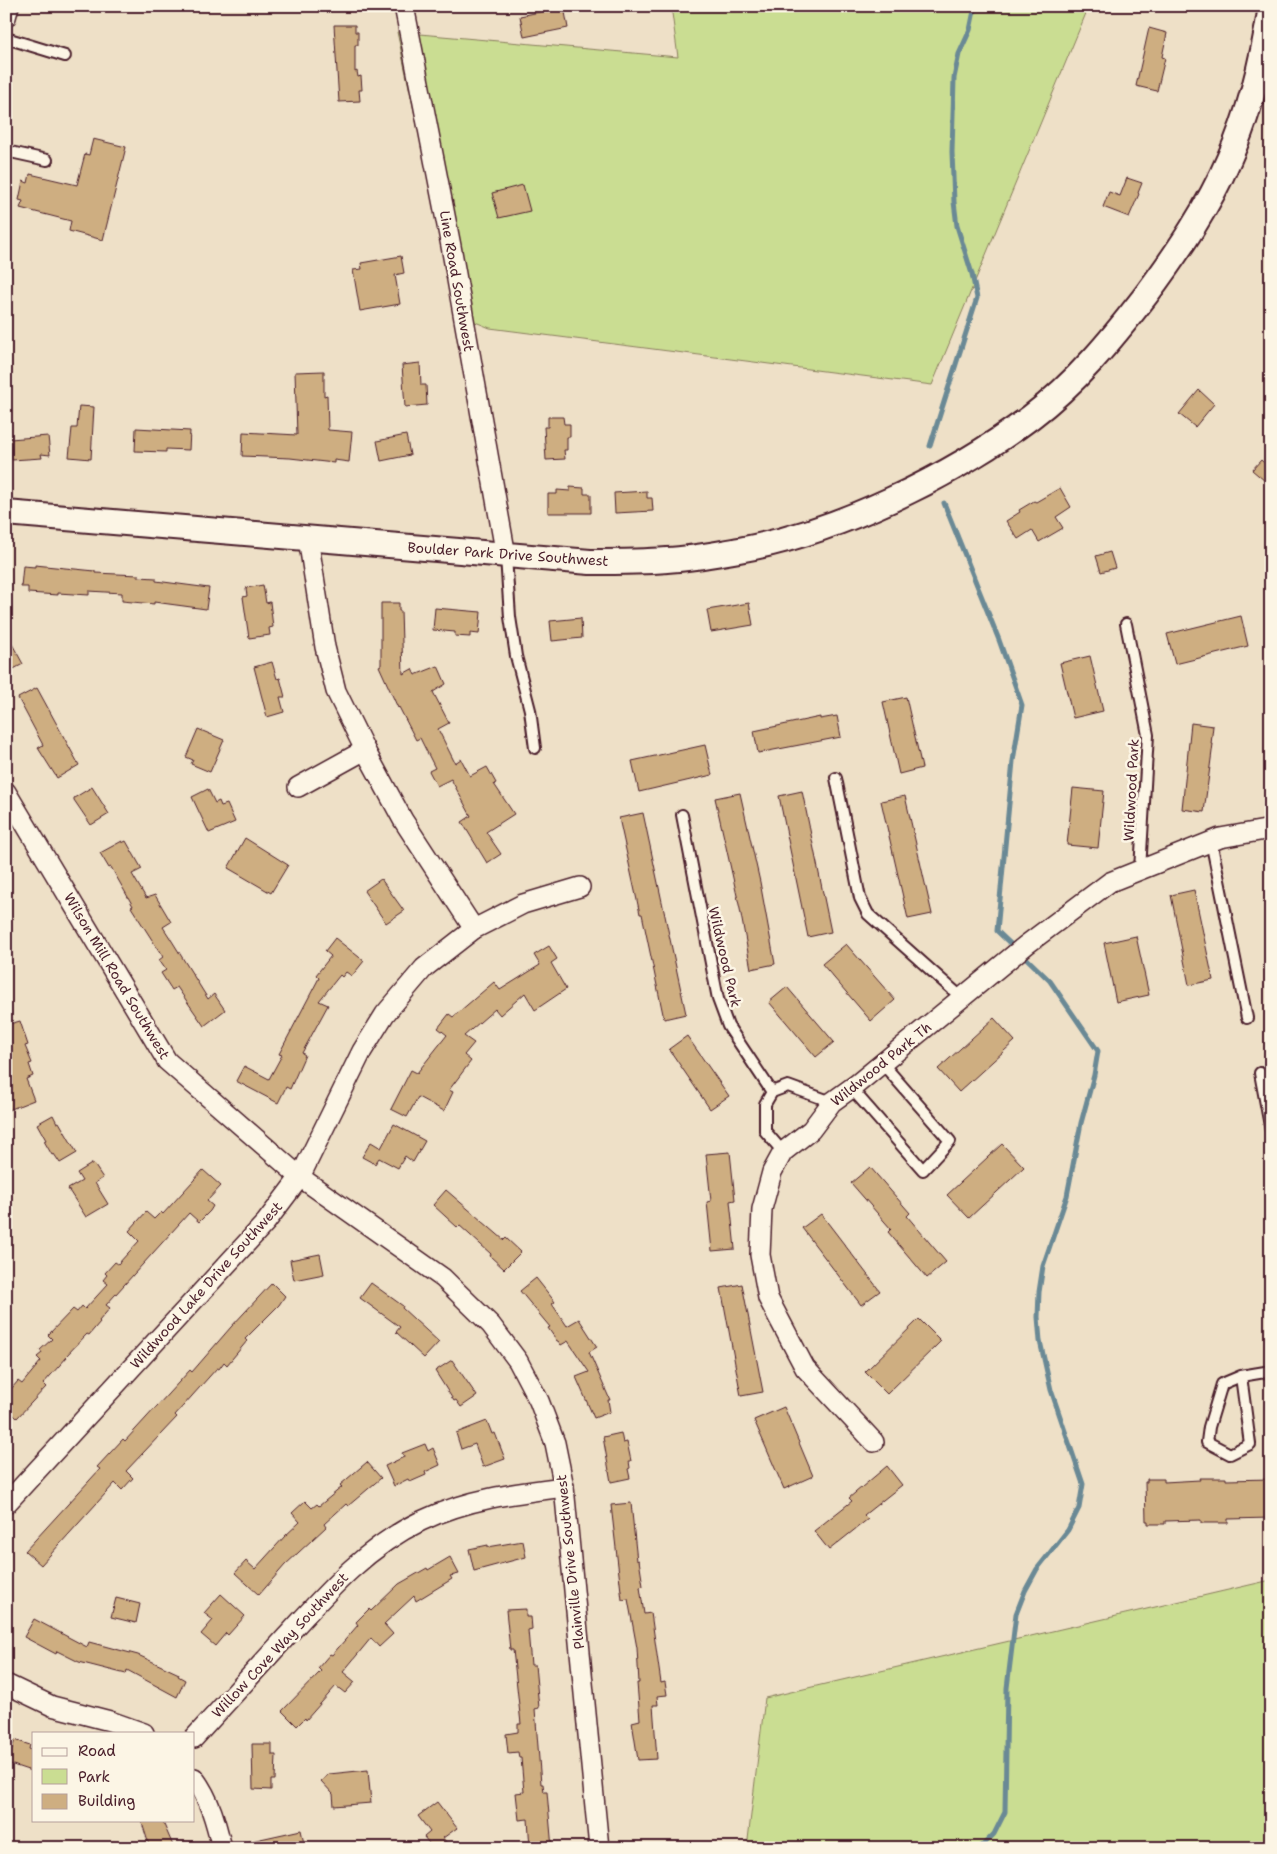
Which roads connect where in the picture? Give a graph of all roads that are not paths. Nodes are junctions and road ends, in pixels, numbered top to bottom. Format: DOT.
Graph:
graph roads {
  1 [pos="9,6"];
  2 [pos="404,6"];
  3 [pos="1271,6"];
  4 [pos="6,17"];
  5 [pos="6,38"];
  6 [pos="65,56"];
  7 [pos="6,151"];
  8 [pos="47,160"];
  9 [pos="6,513"];
  10 [pos="308,538"];
  11 [pos="506,556"];
  12 [pos="1126,624"];
  13 [pos="536,748"];
  14 [pos="365,750"];
  15 [pos="836,778"];
  16 [pos="298,787"];
  17 [pos="6,792"];
  18 [pos="682,815"];
  19 [pos="1271,830"];
  20 [pos="1211,841"];
  21 [pos="1140,870"];
  22 [pos="580,887"];
  23 [pos="474,929"];
  24 [pos="962,998"];
  25 [pos="1247,1018"];
  26 [pos="882,1063"];
  27 [pos="1260,1073"];
  28 [pos="851,1088"];
  29 [pos="772,1092"];
  30 [pos="832,1102"];
  31 [pos="1271,1131"];
  32 [pos="783,1152"];
  33 [pos="300,1177"];
  34 [pos="1271,1371"];
  35 [pos="1241,1376"];
  36 [pos="874,1442"];
  37 [pos="564,1487"];
  38 [pos="6,1504"];
  39 [pos="6,1684"];
  40 [pos="141,1732"];
  41 [pos="195,1737"];
  42 [pos="195,1779"];
  43 [pos="222,1848"];
  44 [pos="599,1848"];
  1 -- 4 [label="street"];
  2 -- 11 [label="street, Line Road Southwest"];
  3 -- 11 [label="street, Boulder Park Drive Southwest"];
  5 -- 6 [label="lane"];
  7 -- 8 [label="lane"];
  9 -- 10 [label="street, Boulder Park Drive Southwest"];
  10 -- 11 [label="street, Boulder Park Drive Southwest"];
  10 -- 14 [label="street"];
  11 -- 13 [label="lane"];
  12 -- 21 [label="lane, Wildwood Park"];
  14 -- 16 [label="street"];
  14 -- 23 [label="street"];
  15 -- 24 [label="lane"];
  17 -- 33 [label="street, Wilson Mill Road Southwest"];
  18 -- 29 [label="lane, Wildwood Park"];
  19 -- 20 [label="street, Wildwood Park Th"];
  20 -- 21 [label="street, Wildwood Park Th"];
  20 -- 25 [label="lane"];
  21 -- 24 [label="street, Wildwood Park Th"];
  22 -- 23 [label="street, Wildwood Lake Drive Southwest"];
  23 -- 33 [label="street, Wildwood Lake Drive Southwest"];
  24 -- 26 [label="street, Wildwood Park Th"];
  26 -- 28 [label="street, Wildwood Park Th"];
  26 -- 28 [label="lane"];
  27 -- 31 [label="lane"];
  28 -- 30 [label="street, Wildwood Park Th"];
  29 -- 30 [label="lane"];
  29 -- 32 [label="lane"];
  30 -- 32 [label="street, Wildwood Park Th"];
  32 -- 36 [label="street, Wildwood Park Th"];
  33 -- 37 [label="street, Plainville Drive Southwest"];
  33 -- 38 [label="street, Wildwood Lake Drive Southwest"];
  34 -- 35 [label="lane"];
  35 -- 35 [label="lane"];
  37 -- 41 [label="street, Willow Cove Way Southwest"];
  37 -- 44 [label="street, Plainville Drive Southwest"];
  39 -- 40 [label="street"];
  42 -- 43 [label="street"];
}
